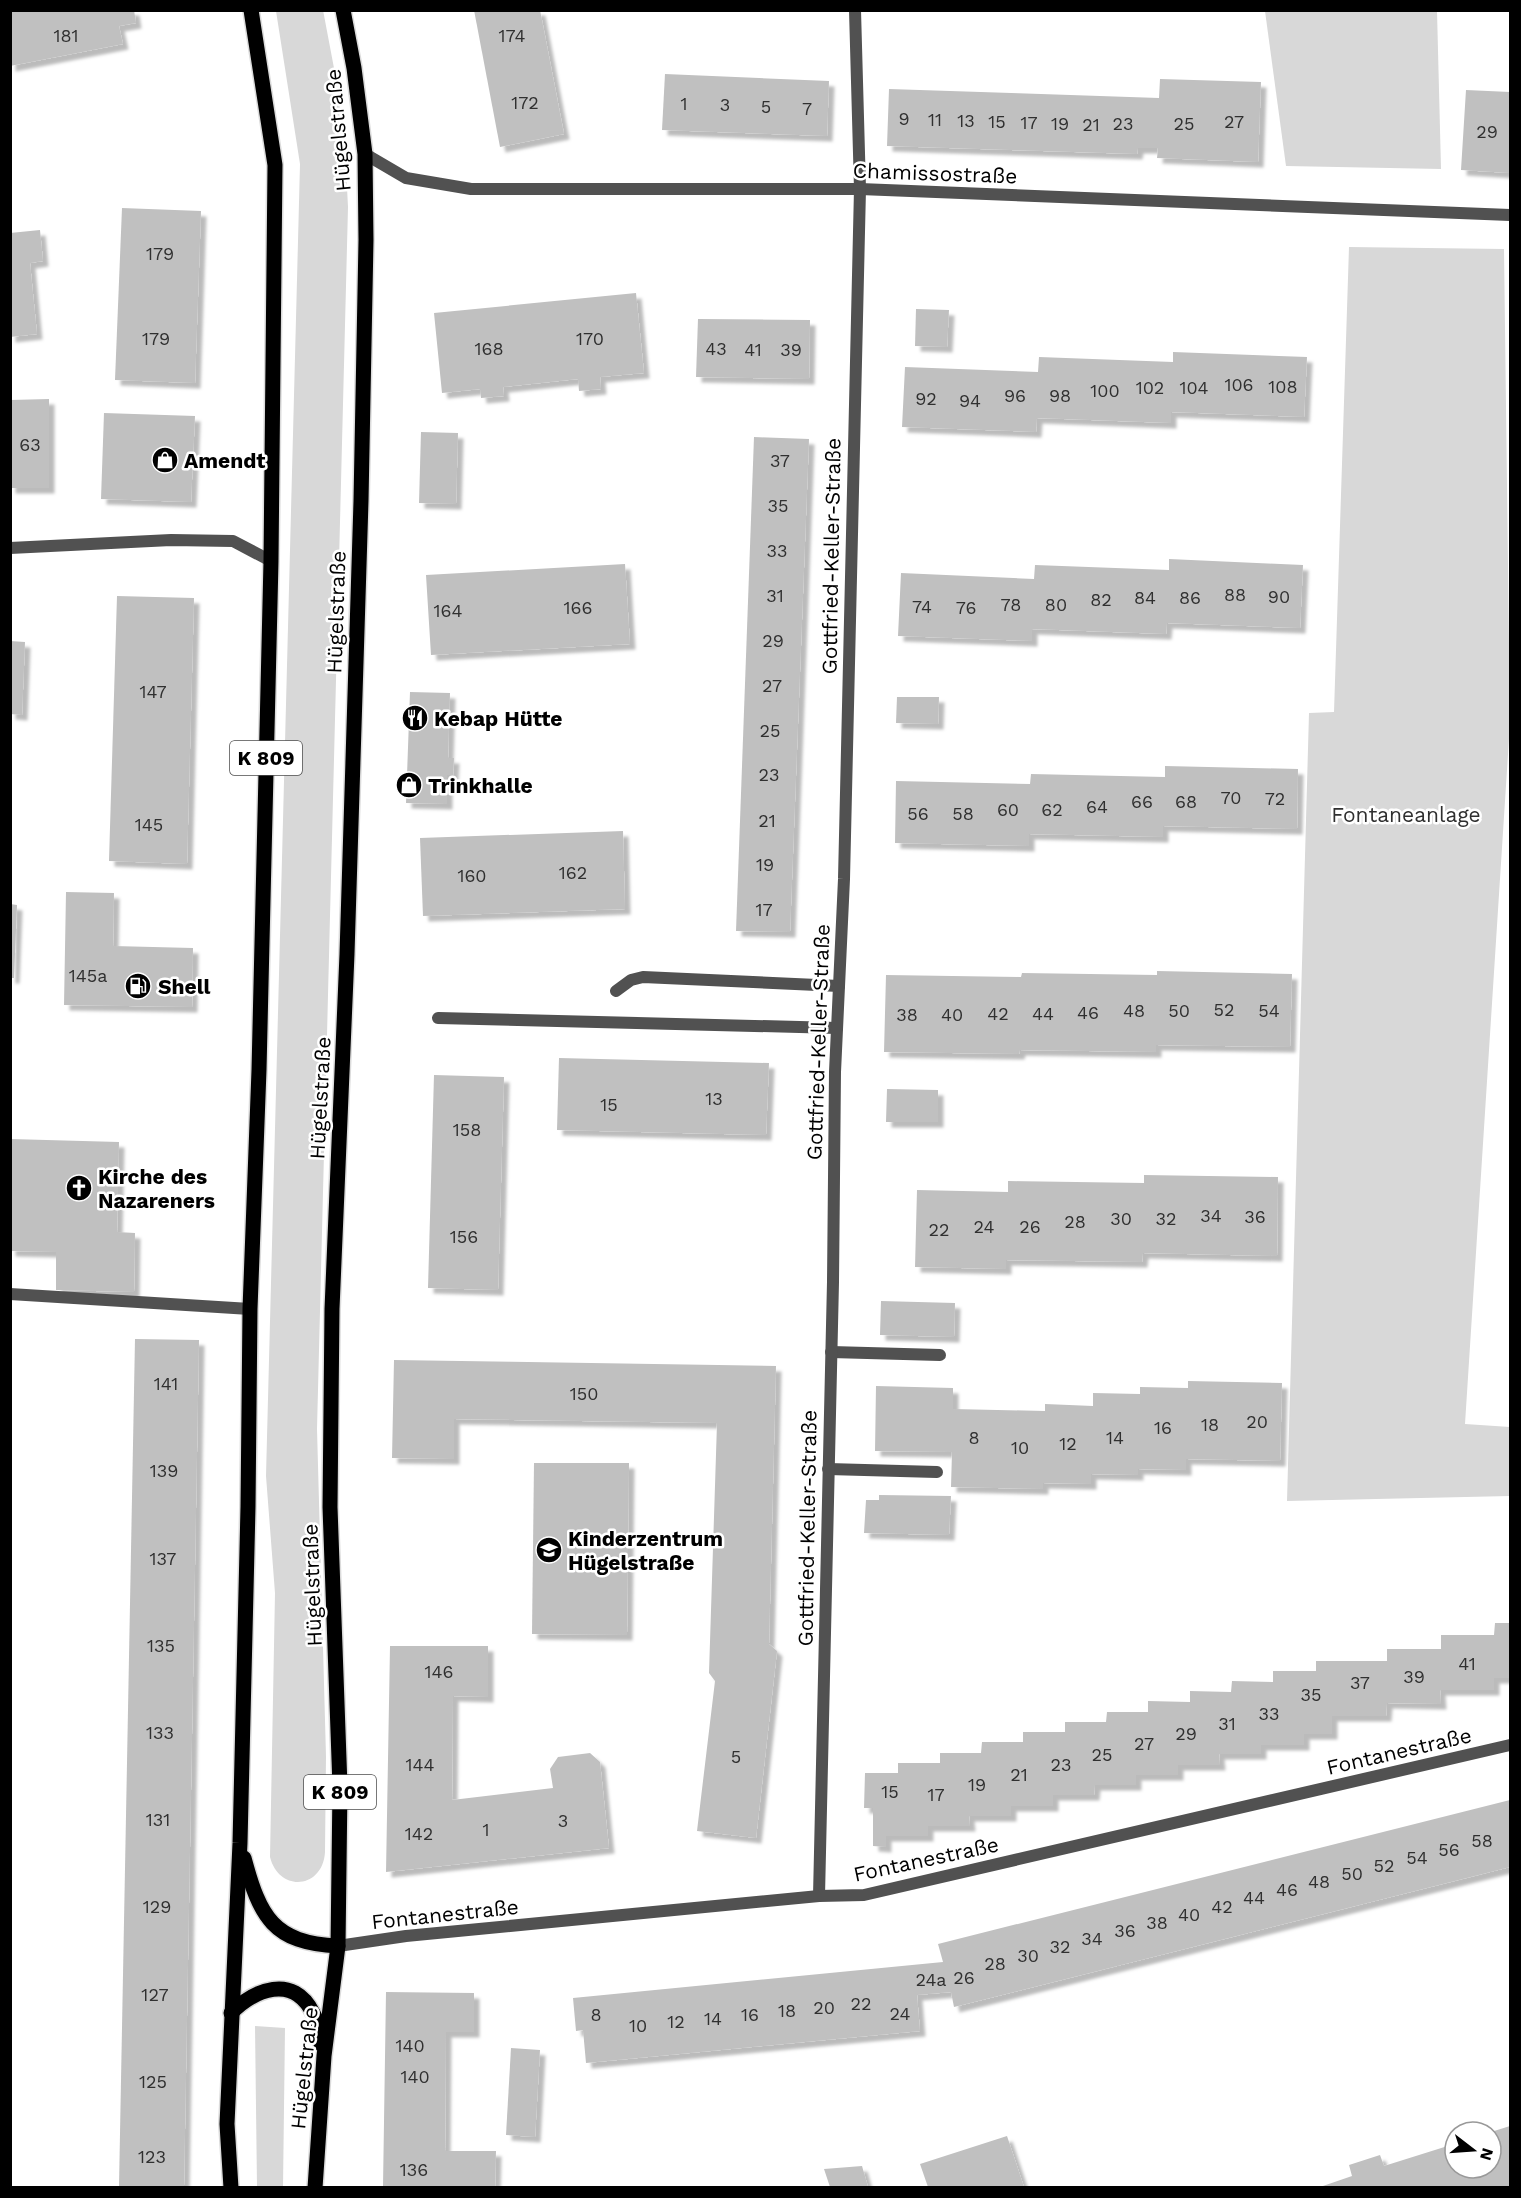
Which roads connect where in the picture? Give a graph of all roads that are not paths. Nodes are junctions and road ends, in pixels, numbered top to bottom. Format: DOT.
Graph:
graph roads {
  1 [pos="251,10"];
  2 [pos="343,10"];
  3 [pos="855,10"];
  4 [pos="365,154"];
  5 [pos="860,189"];
  6 [pos="1510,215"];
  7 [pos="10,548"];
  8 [pos="271,561"];
  9 [pos="839,986"];
  10 [pos="616,991"];
  11 [pos="438,1018"];
  12 [pos="837,1028"];
  13 [pos="10,1294"];
  14 [pos="250,1309"];
  15 [pos="831,1352"];
  16 [pos="940,1355"];
  17 [pos="828,1469"];
  18 [pos="937,1472"];
  19 [pos="1510,1745"];
  20 [pos="240,1843"];
  21 [pos="819,1896"];
  22 [pos="338,1946"];
  23 [pos="231,2013"];
  24 [pos="324,2056"];
  25 [pos="231,2187"];
  26 [pos="315,2187"];
  1 -- 8 [label="main road, K 809"];
  2 -- 4 [label="main road, Hügelstraße / K 809"];
  3 -- 5 [label="street, Gottfried-Keller-Straße"];
  4 -- 5 [label="street, Chamissostraße"];
  4 -- 22 [label="main road, Hügelstraße / K 809"];
  5 -- 6 [label="street, Chamissostraße"];
  5 -- 9 [label="street, Gottfried-Keller-Straße"];
  7 -- 8 [label="street"];
  8 -- 14 [label="main road, K 809"];
  9 -- 10 [label="street"];
  9 -- 12 [label="street, Gottfried-Keller-Straße"];
  11 -- 12 [label="street"];
  12 -- 15 [label="street, Gottfried-Keller-Straße"];
  13 -- 14 [label="street"];
  14 -- 20 [label="main road, K 809"];
  15 -- 16 [label="street"];
  15 -- 17 [label="street, Gottfried-Keller-Straße"];
  17 -- 18 [label="street"];
  17 -- 21 [label="street, Gottfried-Keller-Straße"];
  19 -- 21 [label="street, Fontanestraße"];
  20 -- 22 [label="main road"];
  20 -- 23 [label="main road, K 809"];
  21 -- 22 [label="street, Fontanestraße"];
  22 -- 24 [label="main road, Hügelstraße / K 809"];
  23 -- 24 [label="main road"];
  23 -- 25 [label="main road, K 809"];
  24 -- 26 [label="main road, Hügelstraße / K 809"];
}
